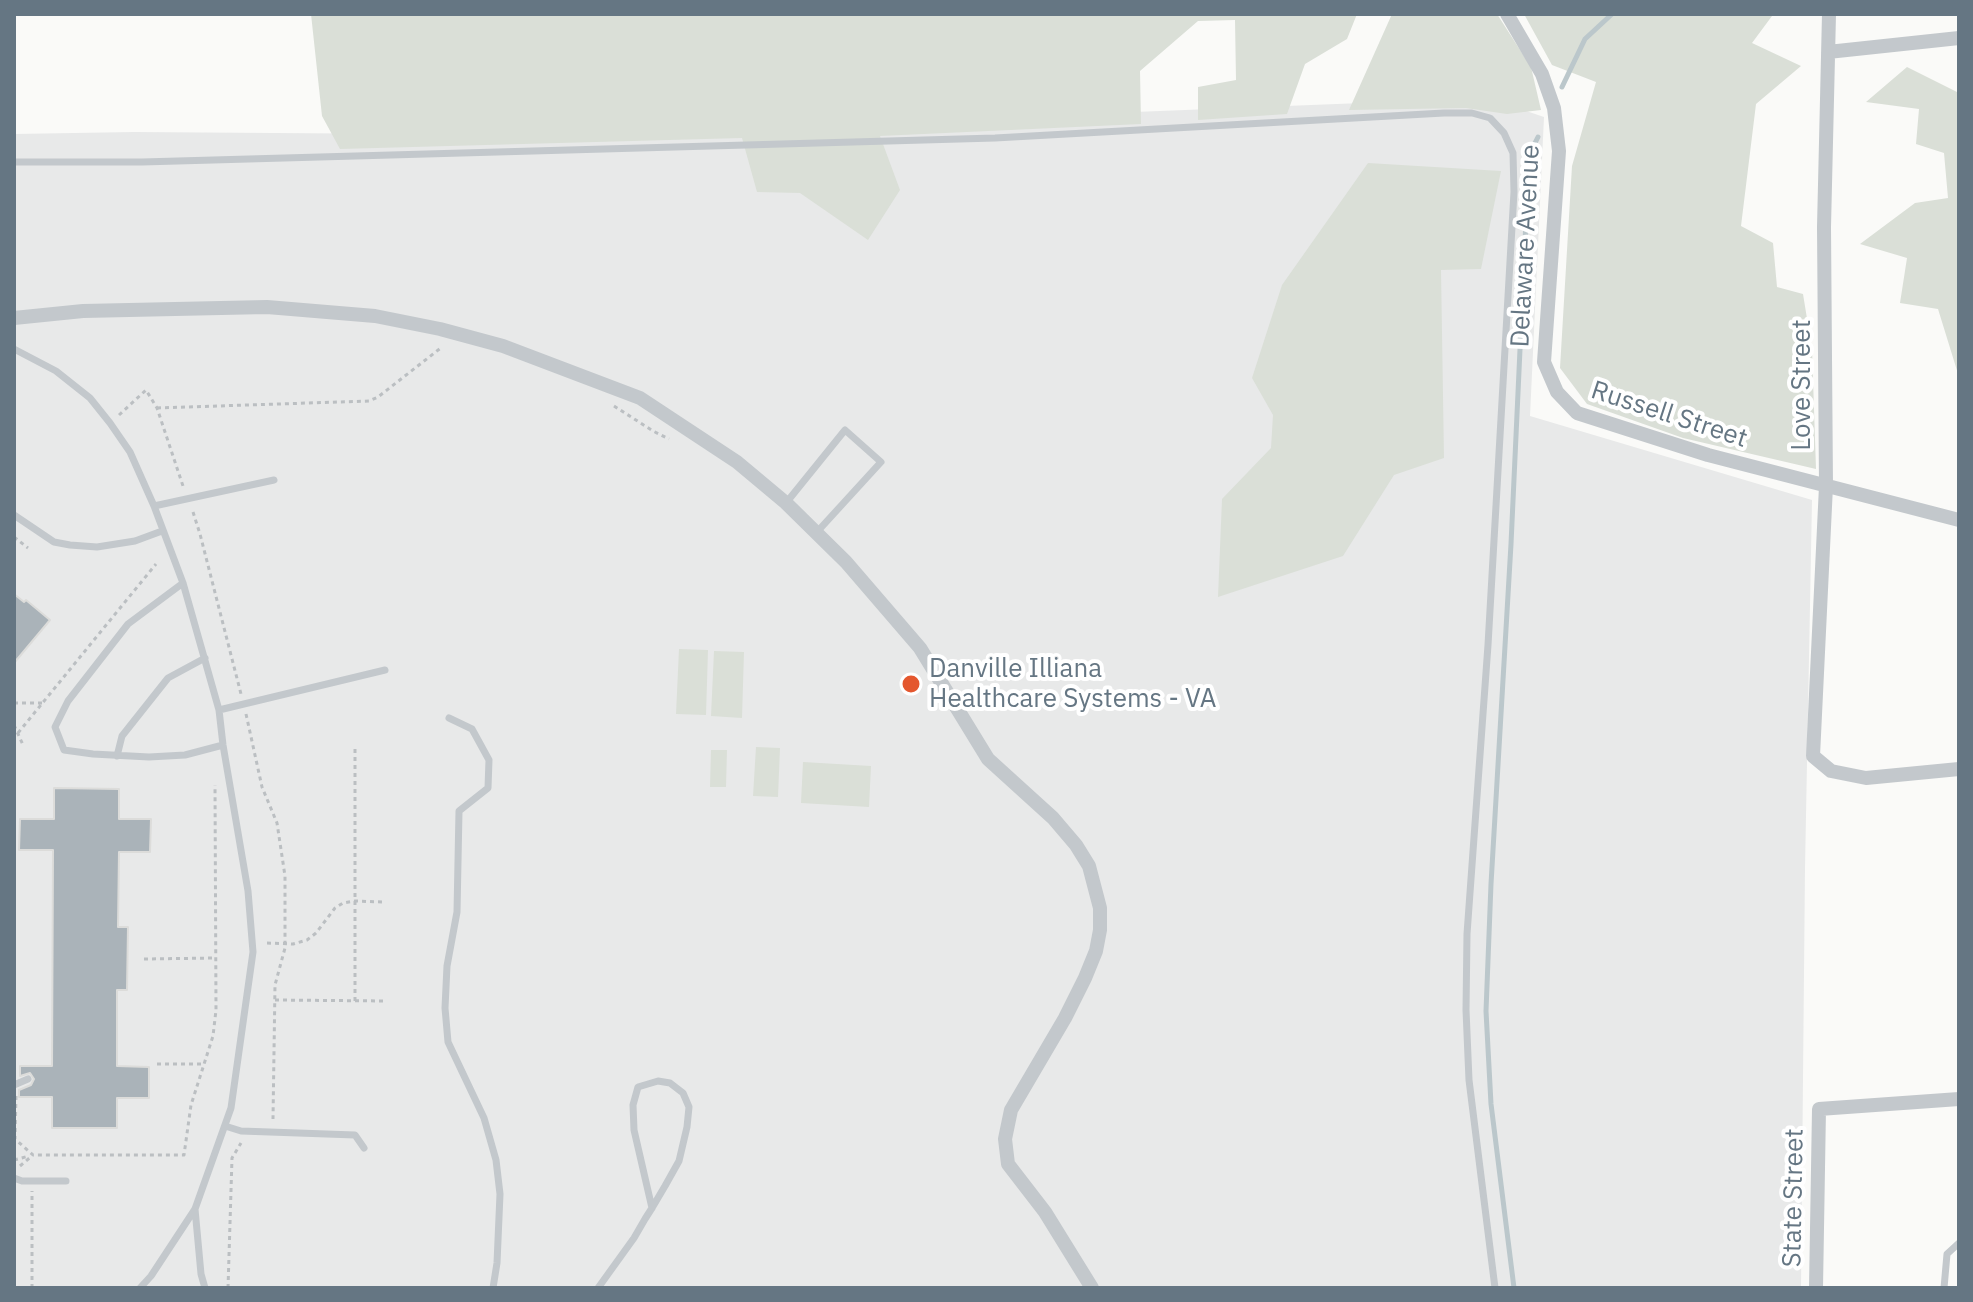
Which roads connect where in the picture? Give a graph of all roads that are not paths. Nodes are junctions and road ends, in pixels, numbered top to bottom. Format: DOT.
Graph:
graph roads {
  1 [pos="1507,14"];
  2 [pos="1829,14"];
  3 [pos="1959,38"];
  4 [pos="1828,52"];
  5 [pos="14,162"];
  6 [pos="14,318"];
  7 [pos="14,349"];
  8 [pos="1557,392"];
  9 [pos="274,480"];
  10 [pos="1826,486"];
  11 [pos="786,503"];
  12 [pos="154,506"];
  13 [pos="14,515"];
  14 [pos="1959,520"];
  15 [pos="162,531"];
  16 [pos="817,532"];
  17 [pos="183,583"];
  18 [pos="205,658"];
  19 [pos="385,670"];
  20 [pos="219,710"];
  21 [pos="449,718"];
  22 [pos="223,745"];
  23 [pos="117,756"];
  24 [pos="1959,769"];
  25 [pos="28,1079"];
  26 [pos="15,1084"];
  27 [pos="1959,1099"];
  28 [pos="225,1126"];
  29 [pos="364,1148"];
  30 [pos="14,1178"];
  31 [pos="66,1181"];
  32 [pos="652,1208"];
  33 [pos="195,1209"];
  34 [pos="1959,1243"];
  35 [pos="140,1288"];
  36 [pos="205,1288"];
  37 [pos="493,1288"];
  38 [pos="598,1288"];
  39 [pos="1092,1288"];
  40 [pos="1495,1288"];
  41 [pos="1816,1288"];
  42 [pos="1944,1288"];
  1 -- 8 [label="street, Delaware Avenue"];
  2 -- 4 [label="street, Love Street"];
  3 -- 4 [label="street"];
  4 -- 10 [label="street, Love Street"];
  5 -- 40 [label="lane"];
  6 -- 11 [label="street"];
  7 -- 12 [label="lane"];
  8 -- 10 [label="street, Russell Street"];
  9 -- 12 [label="lane"];
  10 -- 14 [label="street, Russell Street"];
  10 -- 24 [label="street, Love Street"];
  11 -- 16 [label="street"];
  11 -- 16 [label="lane"];
  12 -- 15 [label="lane"];
  13 -- 15 [label="lane"];
  15 -- 17 [label="lane"];
  16 -- 39 [label="street"];
  17 -- 18 [label="lane"];
  17 -- 23 [label="lane"];
  18 -- 20 [label="lane"];
  18 -- 23 [label="lane"];
  19 -- 20 [label="lane"];
  20 -- 22 [label="lane"];
  21 -- 37 [label="lane"];
  22 -- 23 [label="lane"];
  22 -- 28 [label="lane"];
  25 -- 26 [label="lane"];
  27 -- 41 [label="street, State Street"];
  28 -- 29 [label="lane"];
  28 -- 33 [label="lane"];
  30 -- 31 [label="lane"];
  32 -- 32 [label="lane"];
  32 -- 38 [label="lane"];
  33 -- 35 [label="lane"];
  33 -- 36 [label="lane"];
  34 -- 42 [label="lane"];
}
